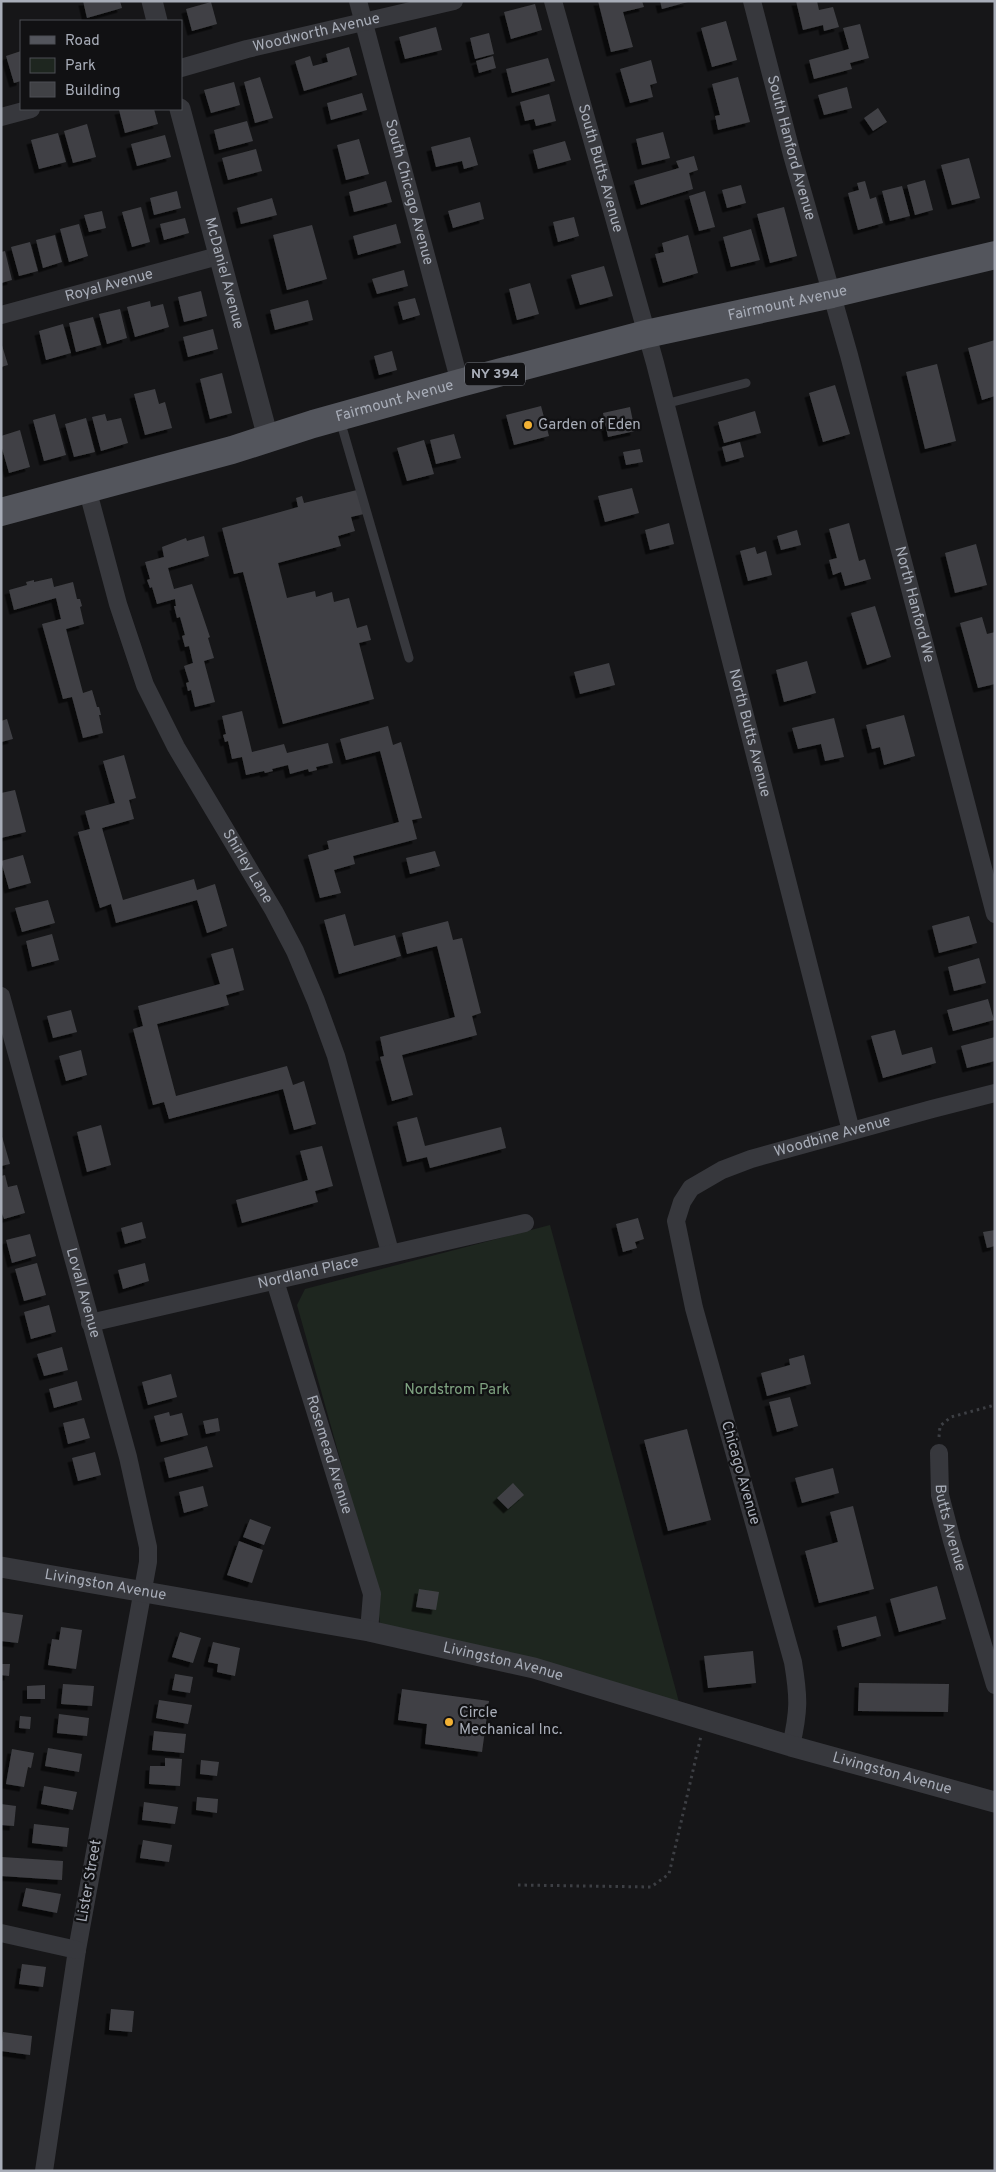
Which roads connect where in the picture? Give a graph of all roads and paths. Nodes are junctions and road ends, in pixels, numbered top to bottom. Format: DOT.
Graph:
graph roads {
  1 [pos="152,1"];
  2 [pos="358,1"];
  3 [pos="454,1"];
  4 [pos="553,1"];
  5 [pos="752,1"];
  6 [pos="157,20"];
  7 [pos="364,22"];
  8 [pos="182,68"];
  9 [pos="27,110"];
  10 [pos="180,110"];
  11 [pos="1,117"];
  12 [pos="218,256"];
  13 [pos="995,256"];
  14 [pos="832,294"];
  15 [pos="1,314"];
  16 [pos="646,334"];
  17 [pos="746,382"];
  18 [pos="460,383"];
  19 [pos="665,404"];
  20 [pos="339,417"];
  21 [pos="268,438"];
  22 [pos="87,488"];
  23 [pos="1,512"];
  24 [pos="409,658"];
  25 [pos="995,914"];
  26 [pos="1,996"];
  27 [pos="995,1093"];
  28 [pos="850,1131"];
  29 [pos="682,1202"];
  30 [pos="525,1222"];
  31 [pos="390,1252"];
  32 [pos="275,1281"];
  33 [pos="90,1323"];
  34 [pos="995,1405"];
  35 [pos="939,1453"];
  36 [pos="1,1567"];
  37 [pos="143,1592"];
  38 [pos="369,1631"];
  39 [pos="995,1685"];
  40 [pos="704,1720"];
  41 [pos="791,1746"];
  42 [pos="995,1802"];
  43 [pos="518,1885"];
  44 [pos="1,1932"];
  45 [pos="77,1950"];
  46 [pos="44,2171"];
  1 -- 6 [label="street"];
  2 -- 7 [label="street, South Chicago Avenue"];
  3 -- 7 [label="street, Woodworth Avenue"];
  4 -- 16 [label="street, South Butts Avenue"];
  5 -- 14 [label="street, South Hanford Avenue"];
  7 -- 8 [label="street, Woodworth Avenue"];
  7 -- 18 [label="street, South Chicago Avenue"];
  9 -- 11 [label="street"];
  10 -- 12 [label="street, McDaniel Avenue"];
  12 -- 15 [label="street, Royal Avenue"];
  12 -- 21 [label="street, McDaniel Avenue"];
  13 -- 14 [label="main road, Fairmount Avenue / NY 394"];
  14 -- 16 [label="main road, Fairmount Avenue / NY 394"];
  14 -- 25 [label="street, North Hanford We"];
  16 -- 18 [label="main road, Fairmount Avenue / NY 394"];
  16 -- 19 [label="street, North Butts Avenue"];
  17 -- 19 [label="lane"];
  18 -- 20 [label="main road, Fairmount Avenue / NY 394"];
  19 -- 28 [label="street, North Butts Avenue"];
  20 -- 21 [label="main road, Fairmount Avenue / NY 394"];
  20 -- 24 [label="lane"];
  21 -- 22 [label="main road, Fairmount Avenue / NY 394"];
  22 -- 23 [label="main road, Fairmount Avenue / NY 394"];
  22 -- 31 [label="street, Shirley Lane"];
  26 -- 33 [label="street, Lovall Avenue"];
  27 -- 28 [label="street, Woodbine Avenue"];
  28 -- 29 [label="street, Woodbine Avenue"];
  29 -- 41 [label="street, Chicago Avenue"];
  30 -- 31 [label="street, Nordland Place"];
  31 -- 32 [label="street, Nordland Place"];
  32 -- 33 [label="street, Nordland Place"];
  32 -- 38 [label="street, Rosemead Avenue"];
  33 -- 37 [label="street, Lovall Avenue"];
  34 -- 35 [label="path"];
  35 -- 39 [label="street, Butts Avenue"];
  36 -- 37 [label="street, Livingston Avenue"];
  37 -- 38 [label="street, Livingston Avenue"];
  37 -- 45 [label="street, Lister Street"];
  38 -- 40 [label="street, Livingston Avenue"];
  40 -- 41 [label="street, Livingston Avenue"];
  40 -- 43 [label="path"];
  41 -- 42 [label="street, Livingston Avenue"];
  44 -- 45 [label="street"];
  45 -- 46 [label="street, Lister Street"];
}
